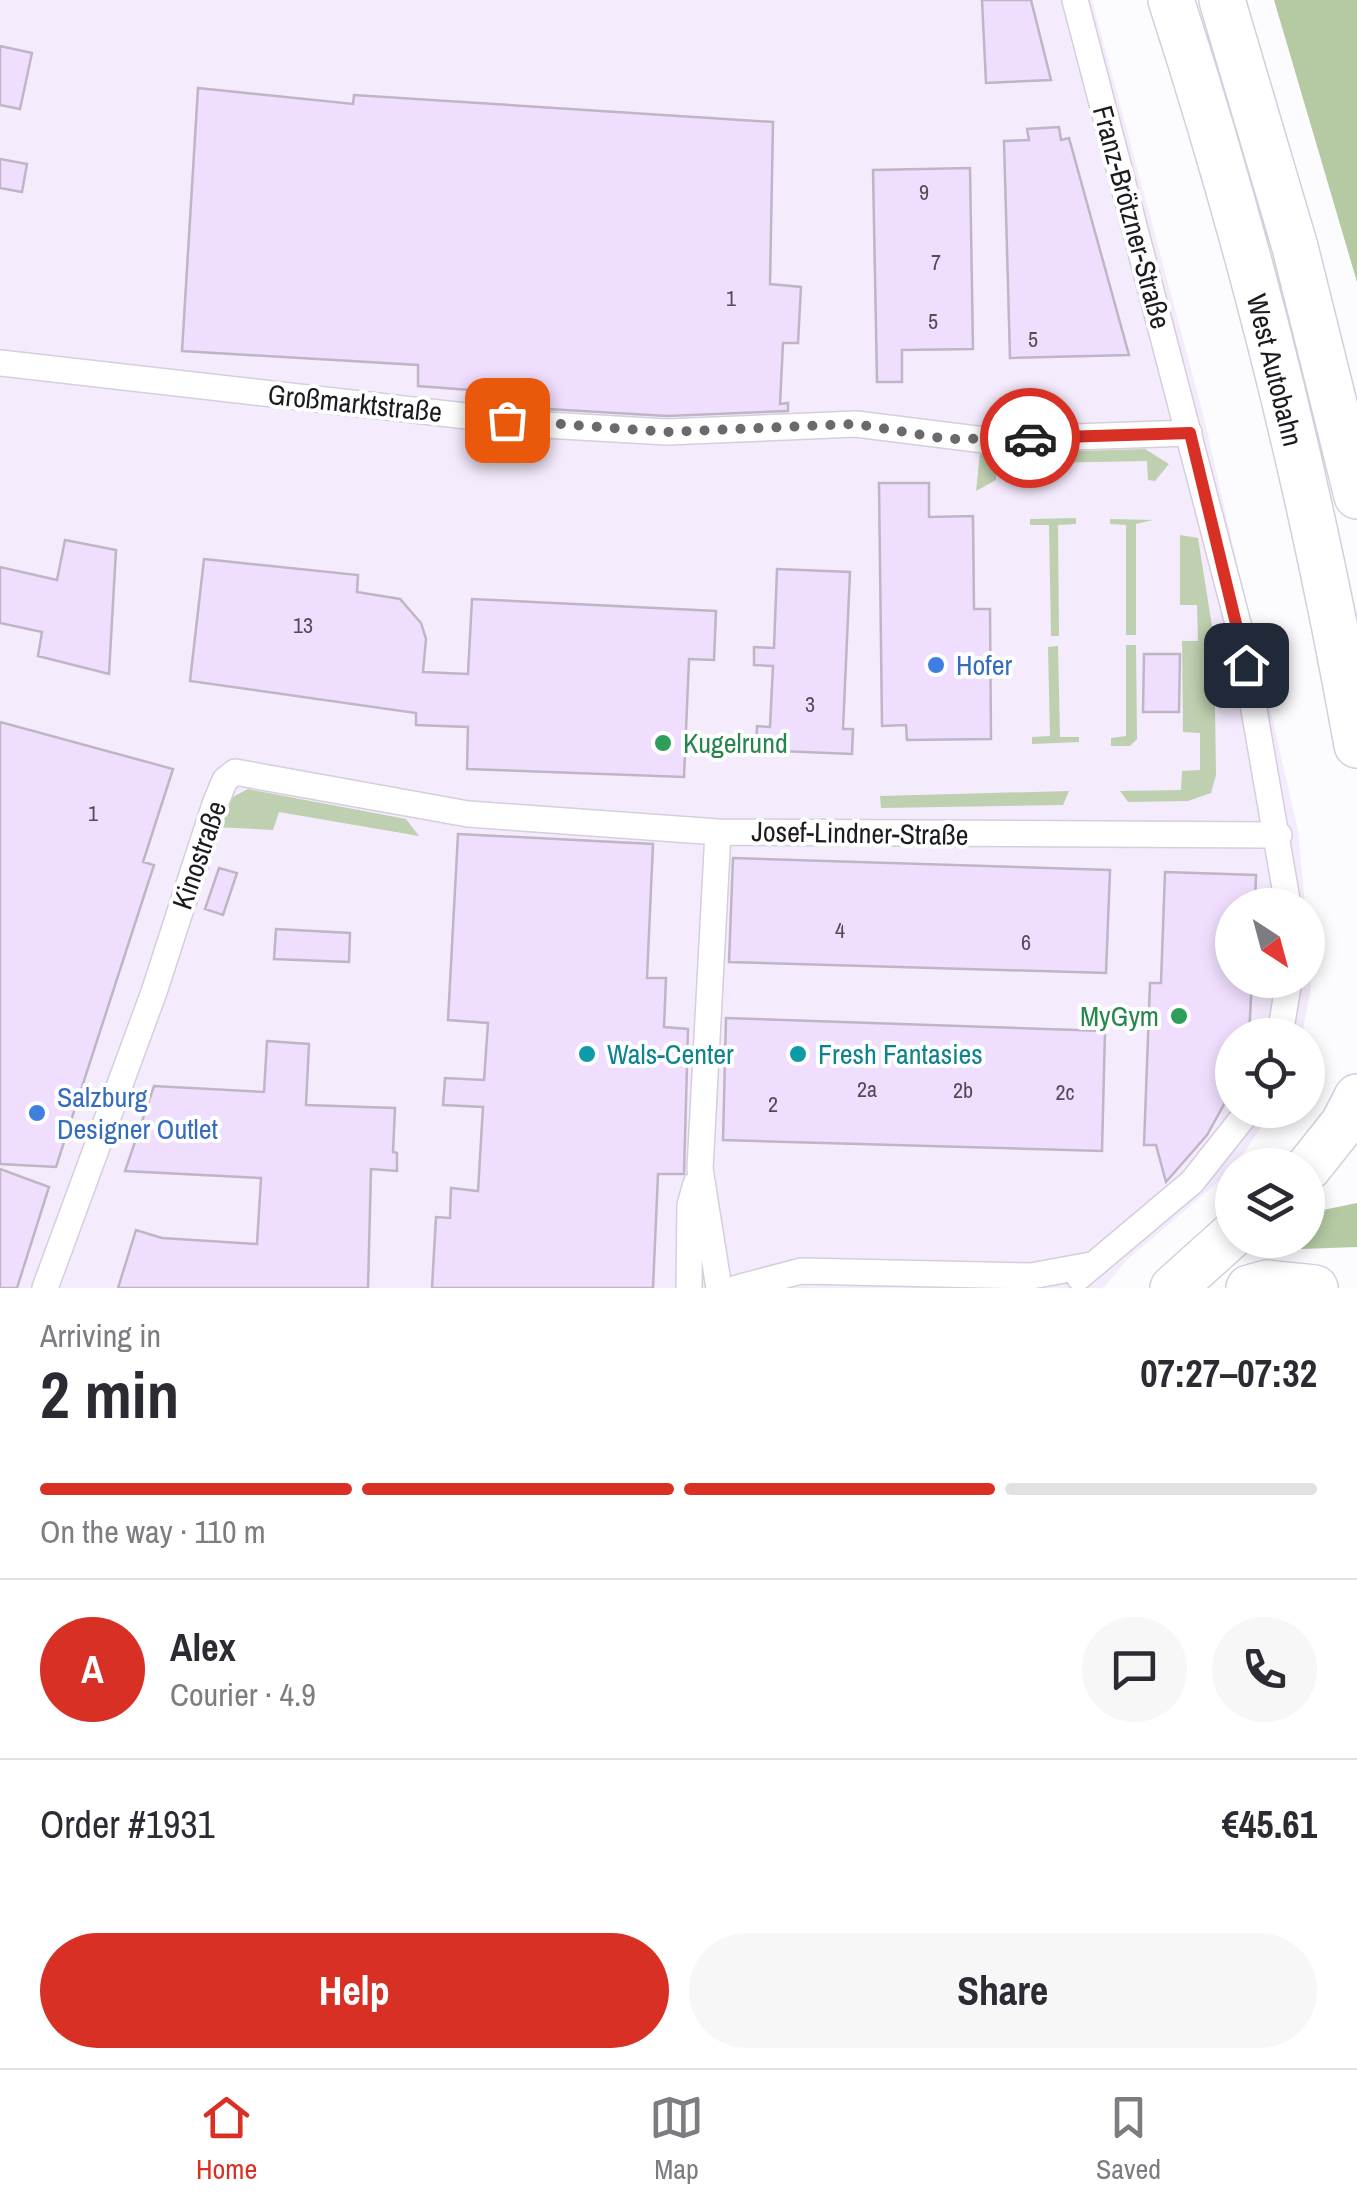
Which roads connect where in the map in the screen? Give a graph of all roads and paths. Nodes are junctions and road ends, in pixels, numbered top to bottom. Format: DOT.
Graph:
graph roads {
  1 [pos="1075,0"];
  2 [pos="1171,0"];
  3 [pos="1222,0"];
  4 [pos="0,363"];
  5 [pos="1190,433"];
  6 [pos="1357,496"];
  7 [pos="1357,745"];
  8 [pos="718,832"];
  9 [pos="1279,835"];
  10 [pos="1286,888"];
  11 [pos="1357,1097"];
  12 [pos="1235,1128"];
  13 [pos="1324,1148"];
  14 [pos="700,1169"];
  15 [pos="1215,1250"];
  16 [pos="1091,1265"];
  17 [pos="45,1288"];
  18 [pos="689,1288"];
  19 [pos="719,1288"];
  20 [pos="738,1288"];
  21 [pos="1066,1288"];
  22 [pos="1173,1288"];
  23 [pos="1248,1288"];
  24 [pos="1315,1288"];
  1 -- 5 [label="street, Franz-Brötzner-Straße"];
  2 -- 7 [label="highway, West Autobahn"];
  3 -- 6 [label="highway, West Autobahn"];
  4 -- 5 [label="street, Großmarktstraße"];
  5 -- 9 [label="street, Franz-Brötzner-Straße"];
  8 -- 9 [label="street, Josef-Lindner-Straße"];
  8 -- 14 [label="street, Josef-Lindner-Straße"];
  8 -- 17 [label="street, Kinostraße"];
  9 -- 10 [label="street, Franz-Brötzner-Straße"];
  11 -- 13 [label="highway"];
  12 -- 16 [label="street"];
  14 -- 18 [label="street"];
  14 -- 19 [label="street"];
  15 -- 22 [label="highway"];
  16 -- 20 [label="street"];
  16 -- 21 [label="street"];
  23 -- 24 [label="highway"];
}
